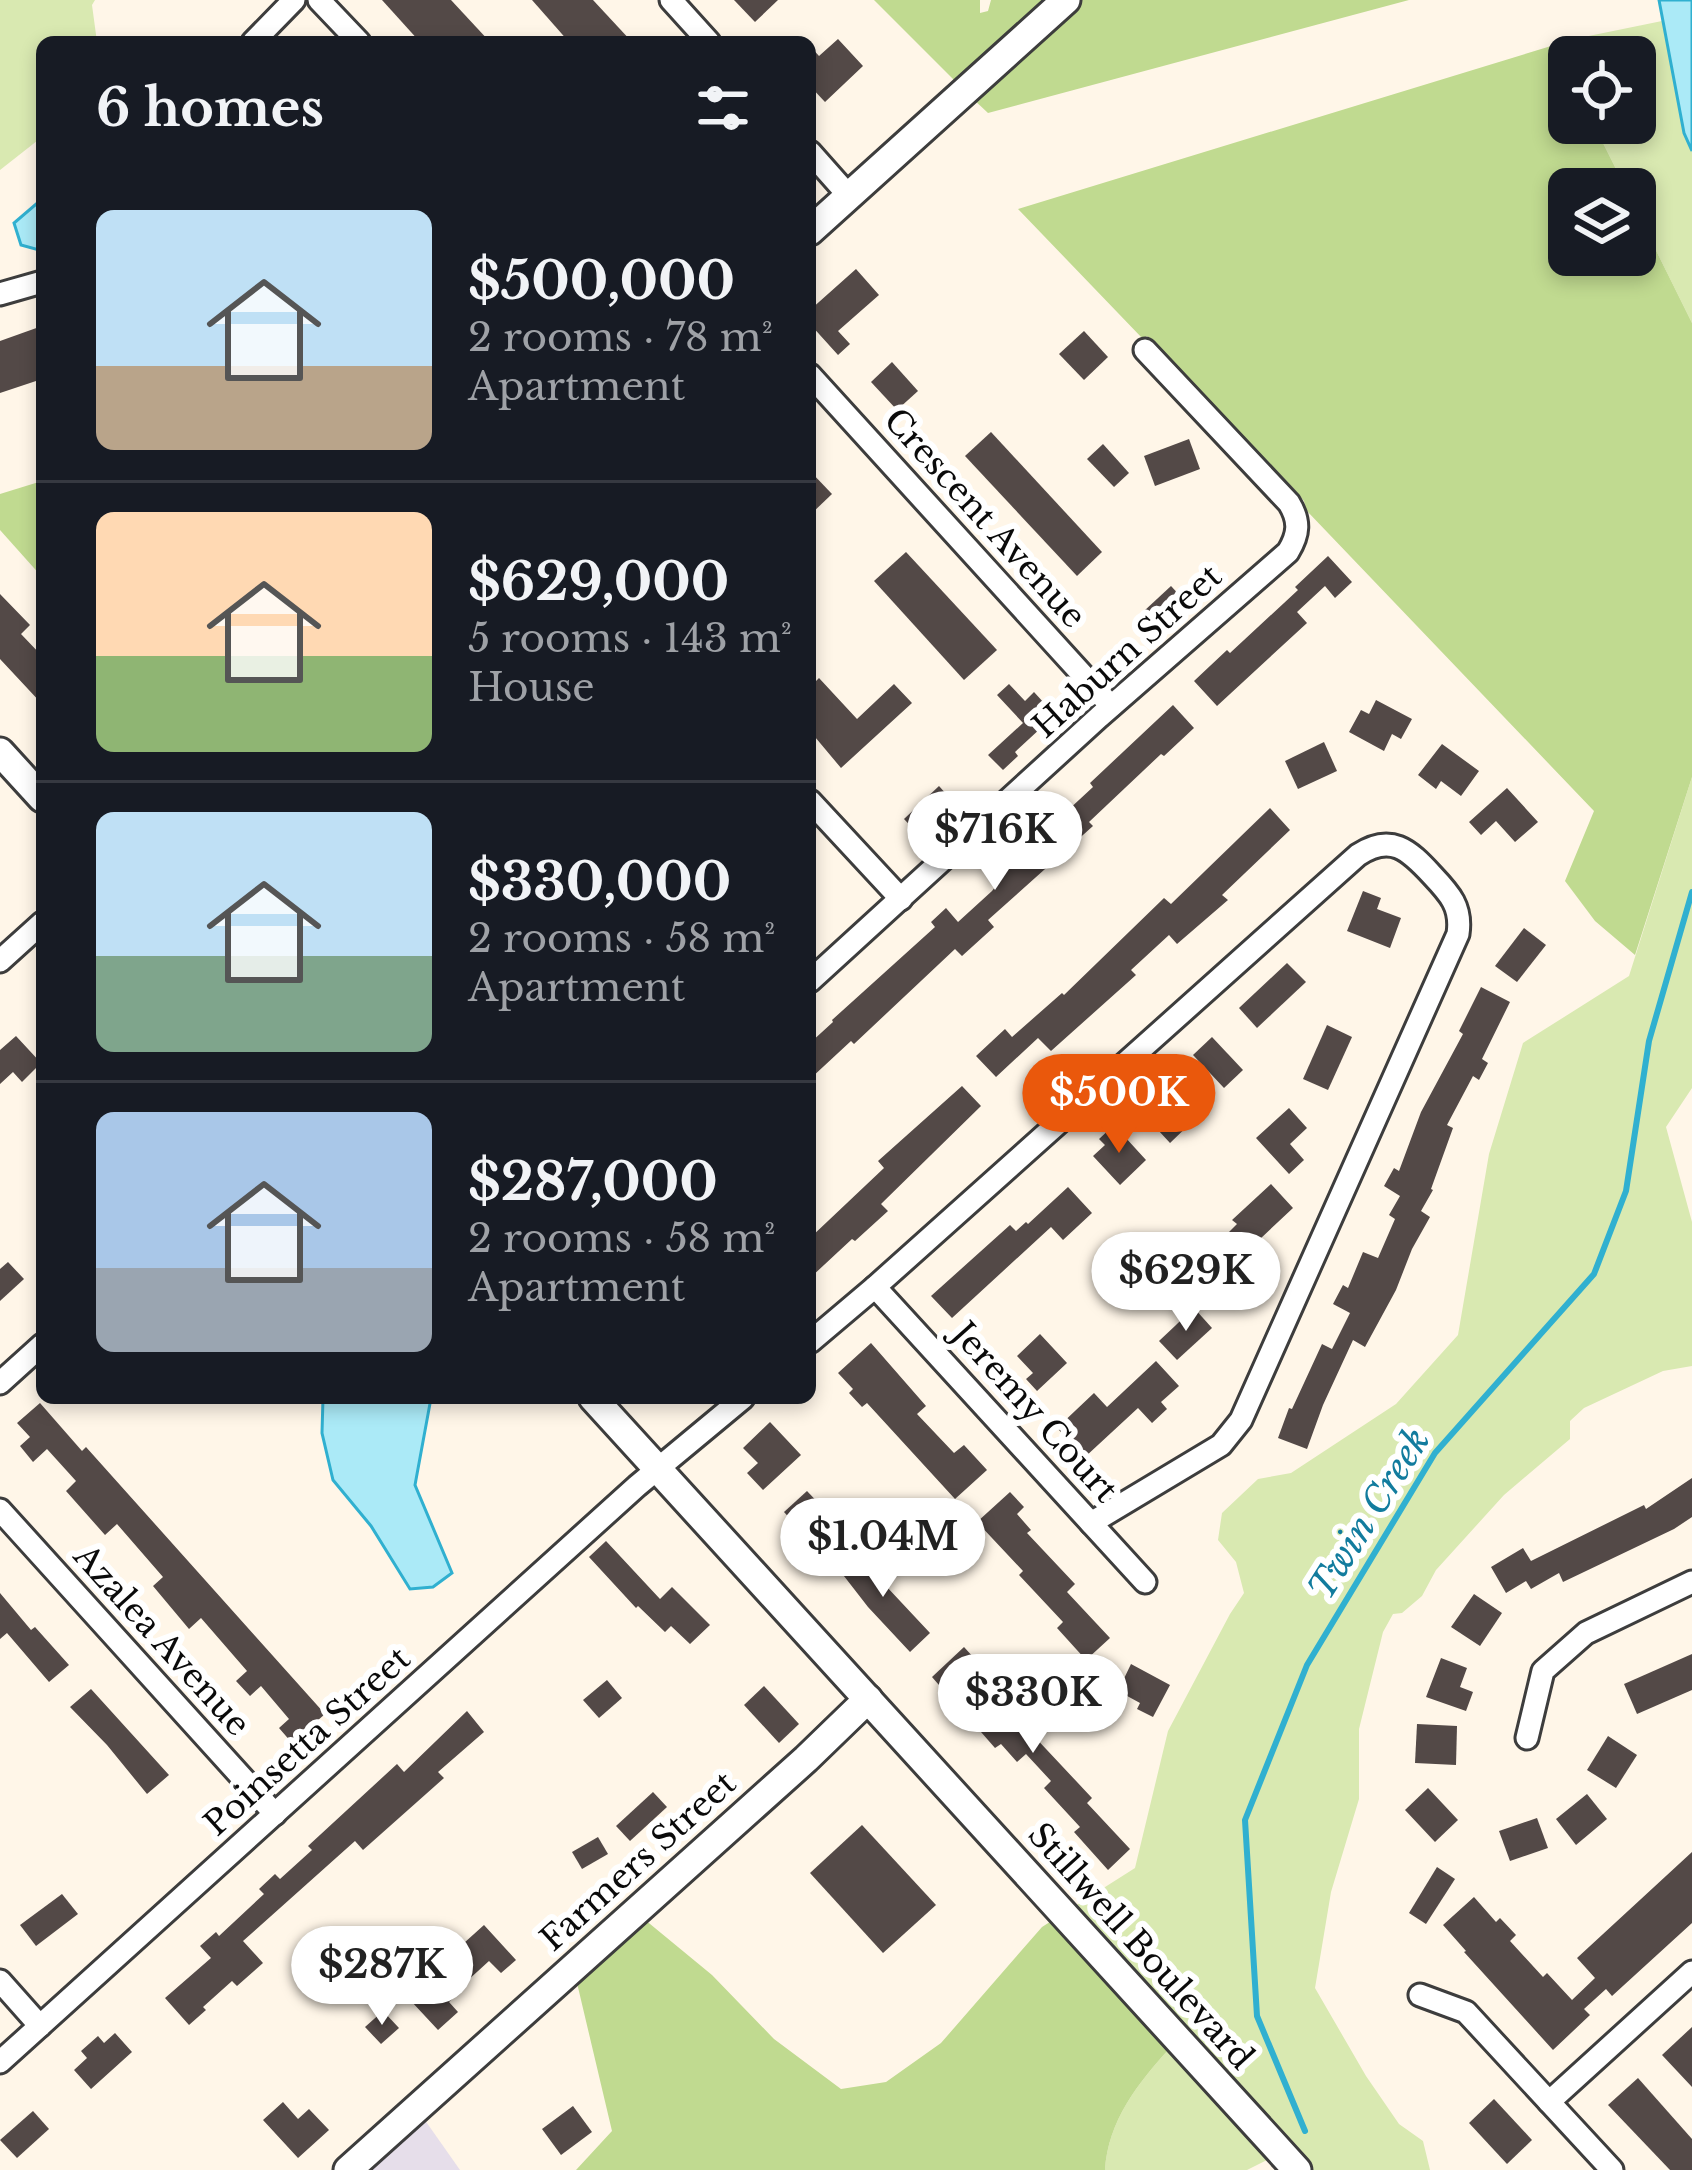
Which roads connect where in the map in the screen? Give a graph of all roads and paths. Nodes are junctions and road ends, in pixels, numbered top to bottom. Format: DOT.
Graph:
graph roads {
  1 [pos="294,0"];
  2 [pos="320,0"];
  3 [pos="671,0"];
  4 [pos="1066,0"];
  5 [pos="259,36"];
  6 [pos="353,36"];
  7 [pos="704,36"];
  8 [pos="816,159"];
  9 [pos="850,196"];
  10 [pos="816,226"];
  11 [pos="36,284"];
  12 [pos="0,295"];
  13 [pos="1145,350"];
  14 [pos="816,382"];
  15 [pos="1111,706"];
  16 [pos="0,752"];
  17 [pos="36,791"];
  18 [pos="816,807"];
  19 [pos="901,899"];
  20 [pos="36,928"];
  21 [pos="0,961"];
  22 [pos="816,976"];
  23 [pos="875,1287"];
  24 [pos="816,1337"];
  25 [pos="36,1351"];
  26 [pos="0,1383"];
  27 [pos="598,1404"];
  28 [pos="736,1404"];
  29 [pos="658,1469"];
  30 [pos="0,1510"];
  31 [pos="1091,1523"];
  32 [pos="1145,1582"];
  33 [pos="1692,1582"];
  34 [pos="868,1699"];
  35 [pos="1526,1738"];
  36 [pos="275,1814"];
  37 [pos="1692,1972"];
  38 [pos="0,1981"];
  39 [pos="1420,1995"];
  40 [pos="40,2026"];
  41 [pos="0,2062"];
  42 [pos="1550,2102"];
  43 [pos="348,2170"];
  44 [pos="1297,2170"];
  45 [pos="1612,2170"];
  1 -- 5 [label="street"];
  2 -- 6 [label="street"];
  3 -- 7 [label="street"];
  4 -- 9 [label="street"];
  8 -- 9 [label="street"];
  9 -- 10 [label="street"];
  11 -- 12 [label="street"];
  13 -- 15 [label="street, Haburn Street"];
  14 -- 15 [label="street, Crescent Avenue"];
  15 -- 19 [label="street, Haburn Street"];
  16 -- 17 [label="street"];
  18 -- 19 [label="street"];
  19 -- 22 [label="street, Haburn Street"];
  20 -- 21 [label="street"];
  23 -- 24 [label="street"];
  23 -- 31 [label="street, Jeremy Court"];
  23 -- 31 [label="street"];
  25 -- 26 [label="street"];
  27 -- 29 [label="street, Stillwell Boulevard"];
  28 -- 29 [label="street, Poinsetta Street"];
  29 -- 34 [label="street, Stillwell Boulevard"];
  29 -- 36 [label="street, Poinsetta Street"];
  30 -- 36 [label="street, Azalea Avenue"];
  31 -- 32 [label="street, Jeremy Court"];
  33 -- 35 [label="street"];
  34 -- 43 [label="street, Farmers Street"];
  34 -- 44 [label="street, Stillwell Boulevard"];
  36 -- 40 [label="street, Poinsetta Street"];
  37 -- 42 [label="street"];
  38 -- 40 [label="street"];
  39 -- 42 [label="street"];
  40 -- 41 [label="street, Poinsetta Street"];
  42 -- 45 [label="street"];
}
